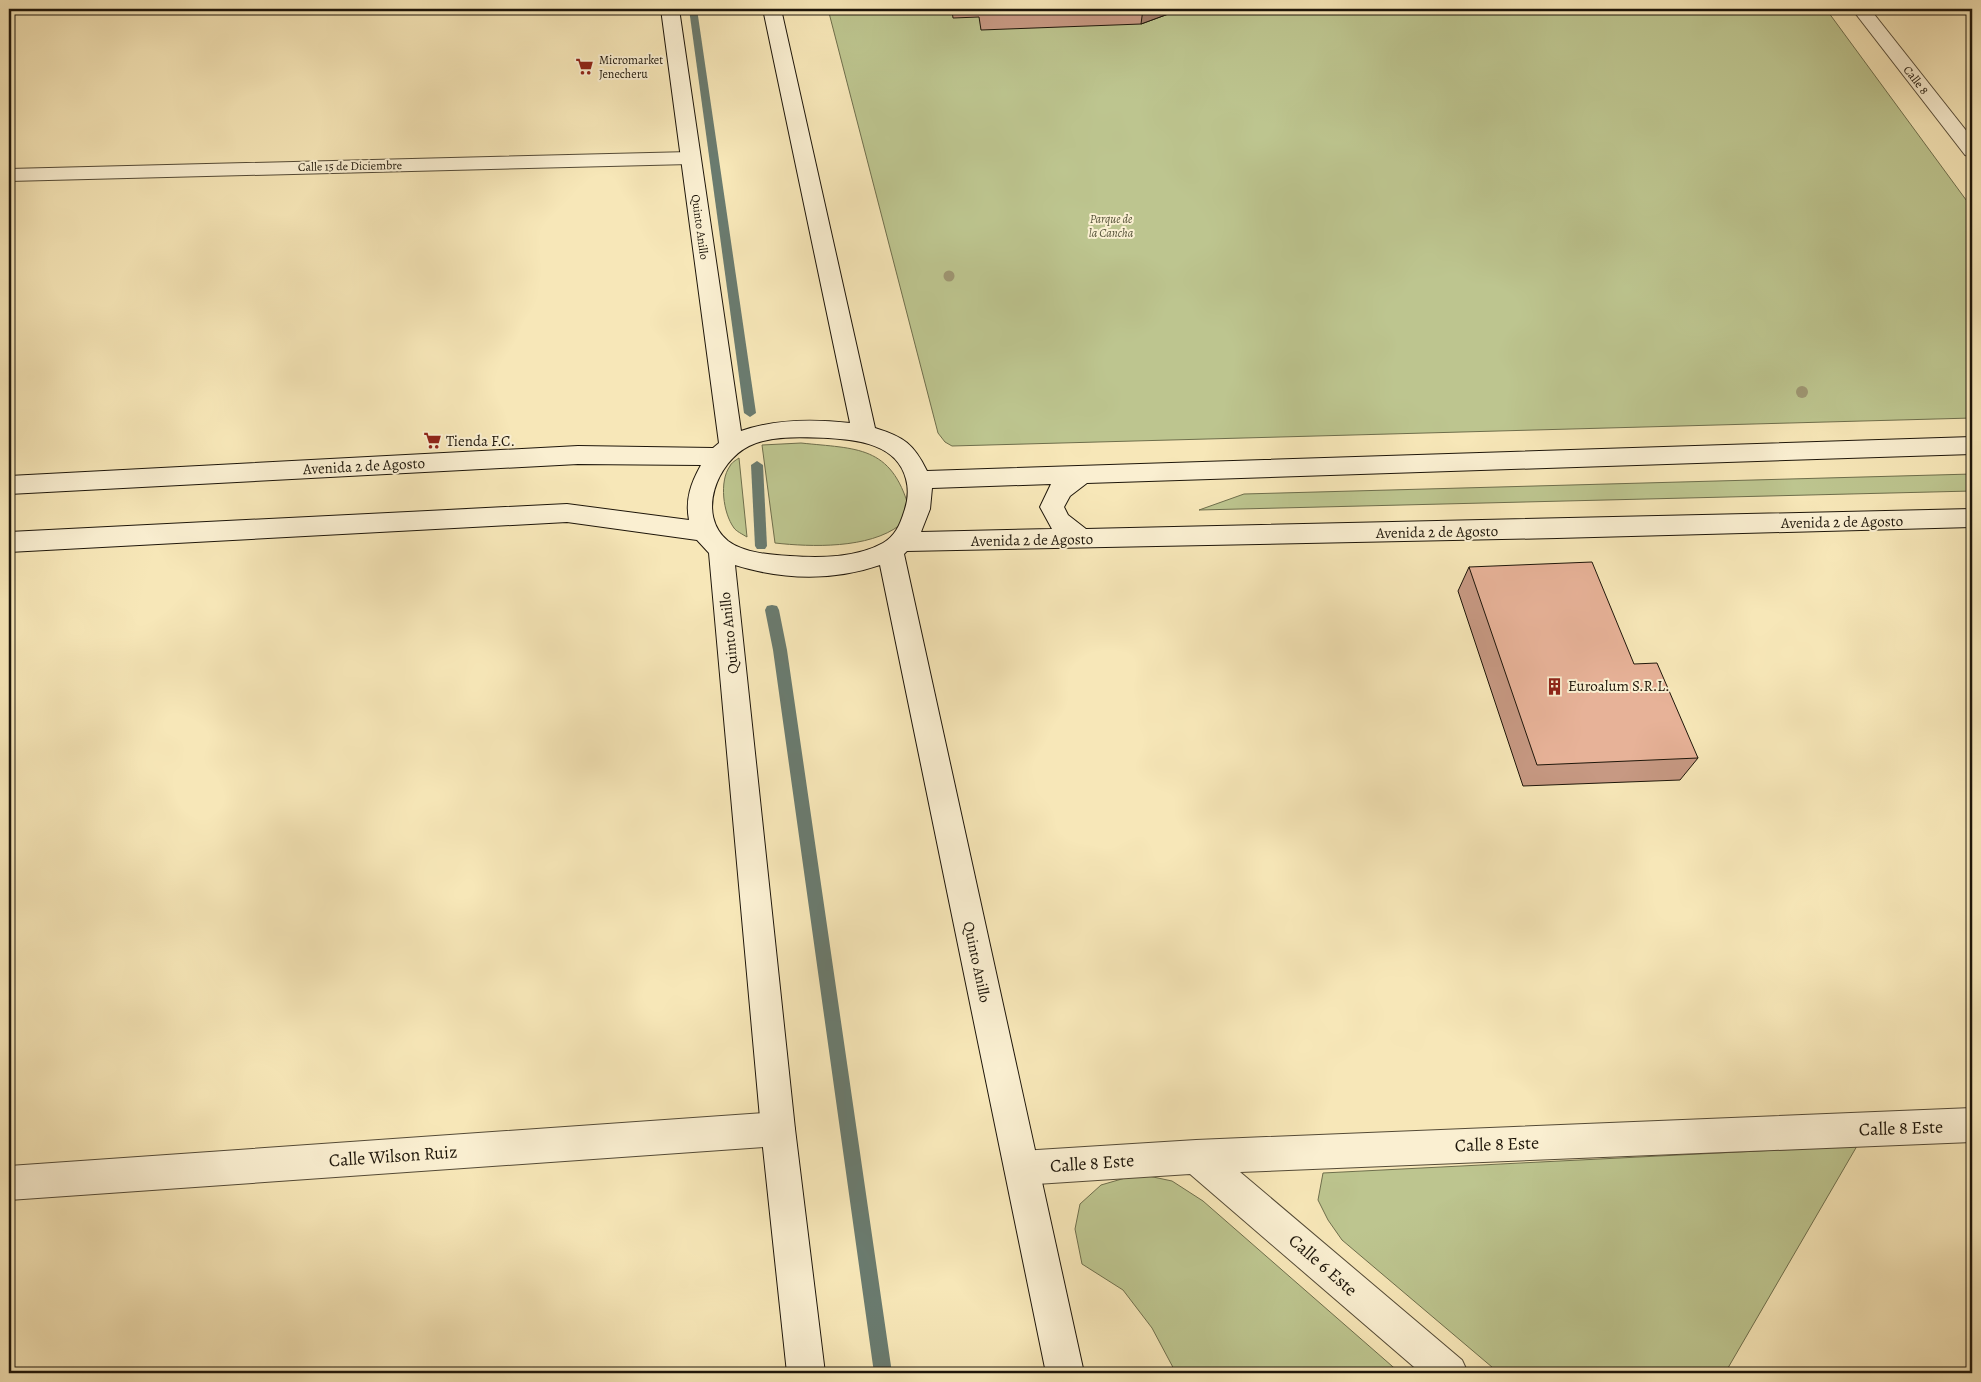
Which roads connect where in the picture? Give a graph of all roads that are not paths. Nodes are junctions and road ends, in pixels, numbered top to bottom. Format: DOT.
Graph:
graph roads {
  1 [pos="670,9"];
  2 [pos="772,9"];
  3 [pos="1860,9"];
  4 [pos="1972,151"];
  5 [pos="690,158"];
  6 [pos="9,175"];
  7 [pos="864,434"];
  8 [pos="1972,445"];
  9 [pos="725,451"];
  10 [pos="1083,474"];
  11 [pos="919,480"];
  12 [pos="9,485"];
  13 [pos="1972,518"];
  14 [pos="1082,539"];
  15 [pos="713,540"];
  16 [pos="9,542"];
  17 [pos="896,546"];
  18 [pos="1972,1125"];
  19 [pos="778,1129"];
  20 [pos="1196,1157"];
  21 [pos="1021,1168"];
  22 [pos="9,1183"];
  23 [pos="806,1373"];
  24 [pos="1065,1373"];
  25 [pos="1449,1373"];
  1 -- 5 [label="street, Quinto Anillo"];
  2 -- 7 [label="street"];
  3 -- 4 [label="street, Calle 8"];
  5 -- 6 [label="street, Calle 15 de Diciembre"];
  5 -- 9 [label="street, Quinto Anillo"];
  7 -- 9 [label="street"];
  7 -- 11 [label="street"];
  8 -- 10 [label="street"];
  9 -- 12 [label="street, Avenida 2 de Agosto"];
  9 -- 15 [label="street, Quinto Anillo"];
  10 -- 11 [label="street"];
  10 -- 14 [label="street"];
  11 -- 17 [label="street"];
  13 -- 14 [label="street, Avenida 2 de Agosto"];
  14 -- 17 [label="street, Avenida 2 de Agosto"];
  15 -- 16 [label="street"];
  15 -- 17 [label="street"];
  15 -- 19 [label="street, Quinto Anillo"];
  17 -- 21 [label="street, Quinto Anillo"];
  18 -- 20 [label="street, Calle 8 Este"];
  19 -- 22 [label="street, Calle Wilson Ruiz"];
  19 -- 23 [label="street, Quinto Anillo"];
  20 -- 21 [label="street, Calle 8 Este"];
  20 -- 25 [label="street, Calle 6 Este"];
  21 -- 24 [label="street, Quinto Anillo"];
}
